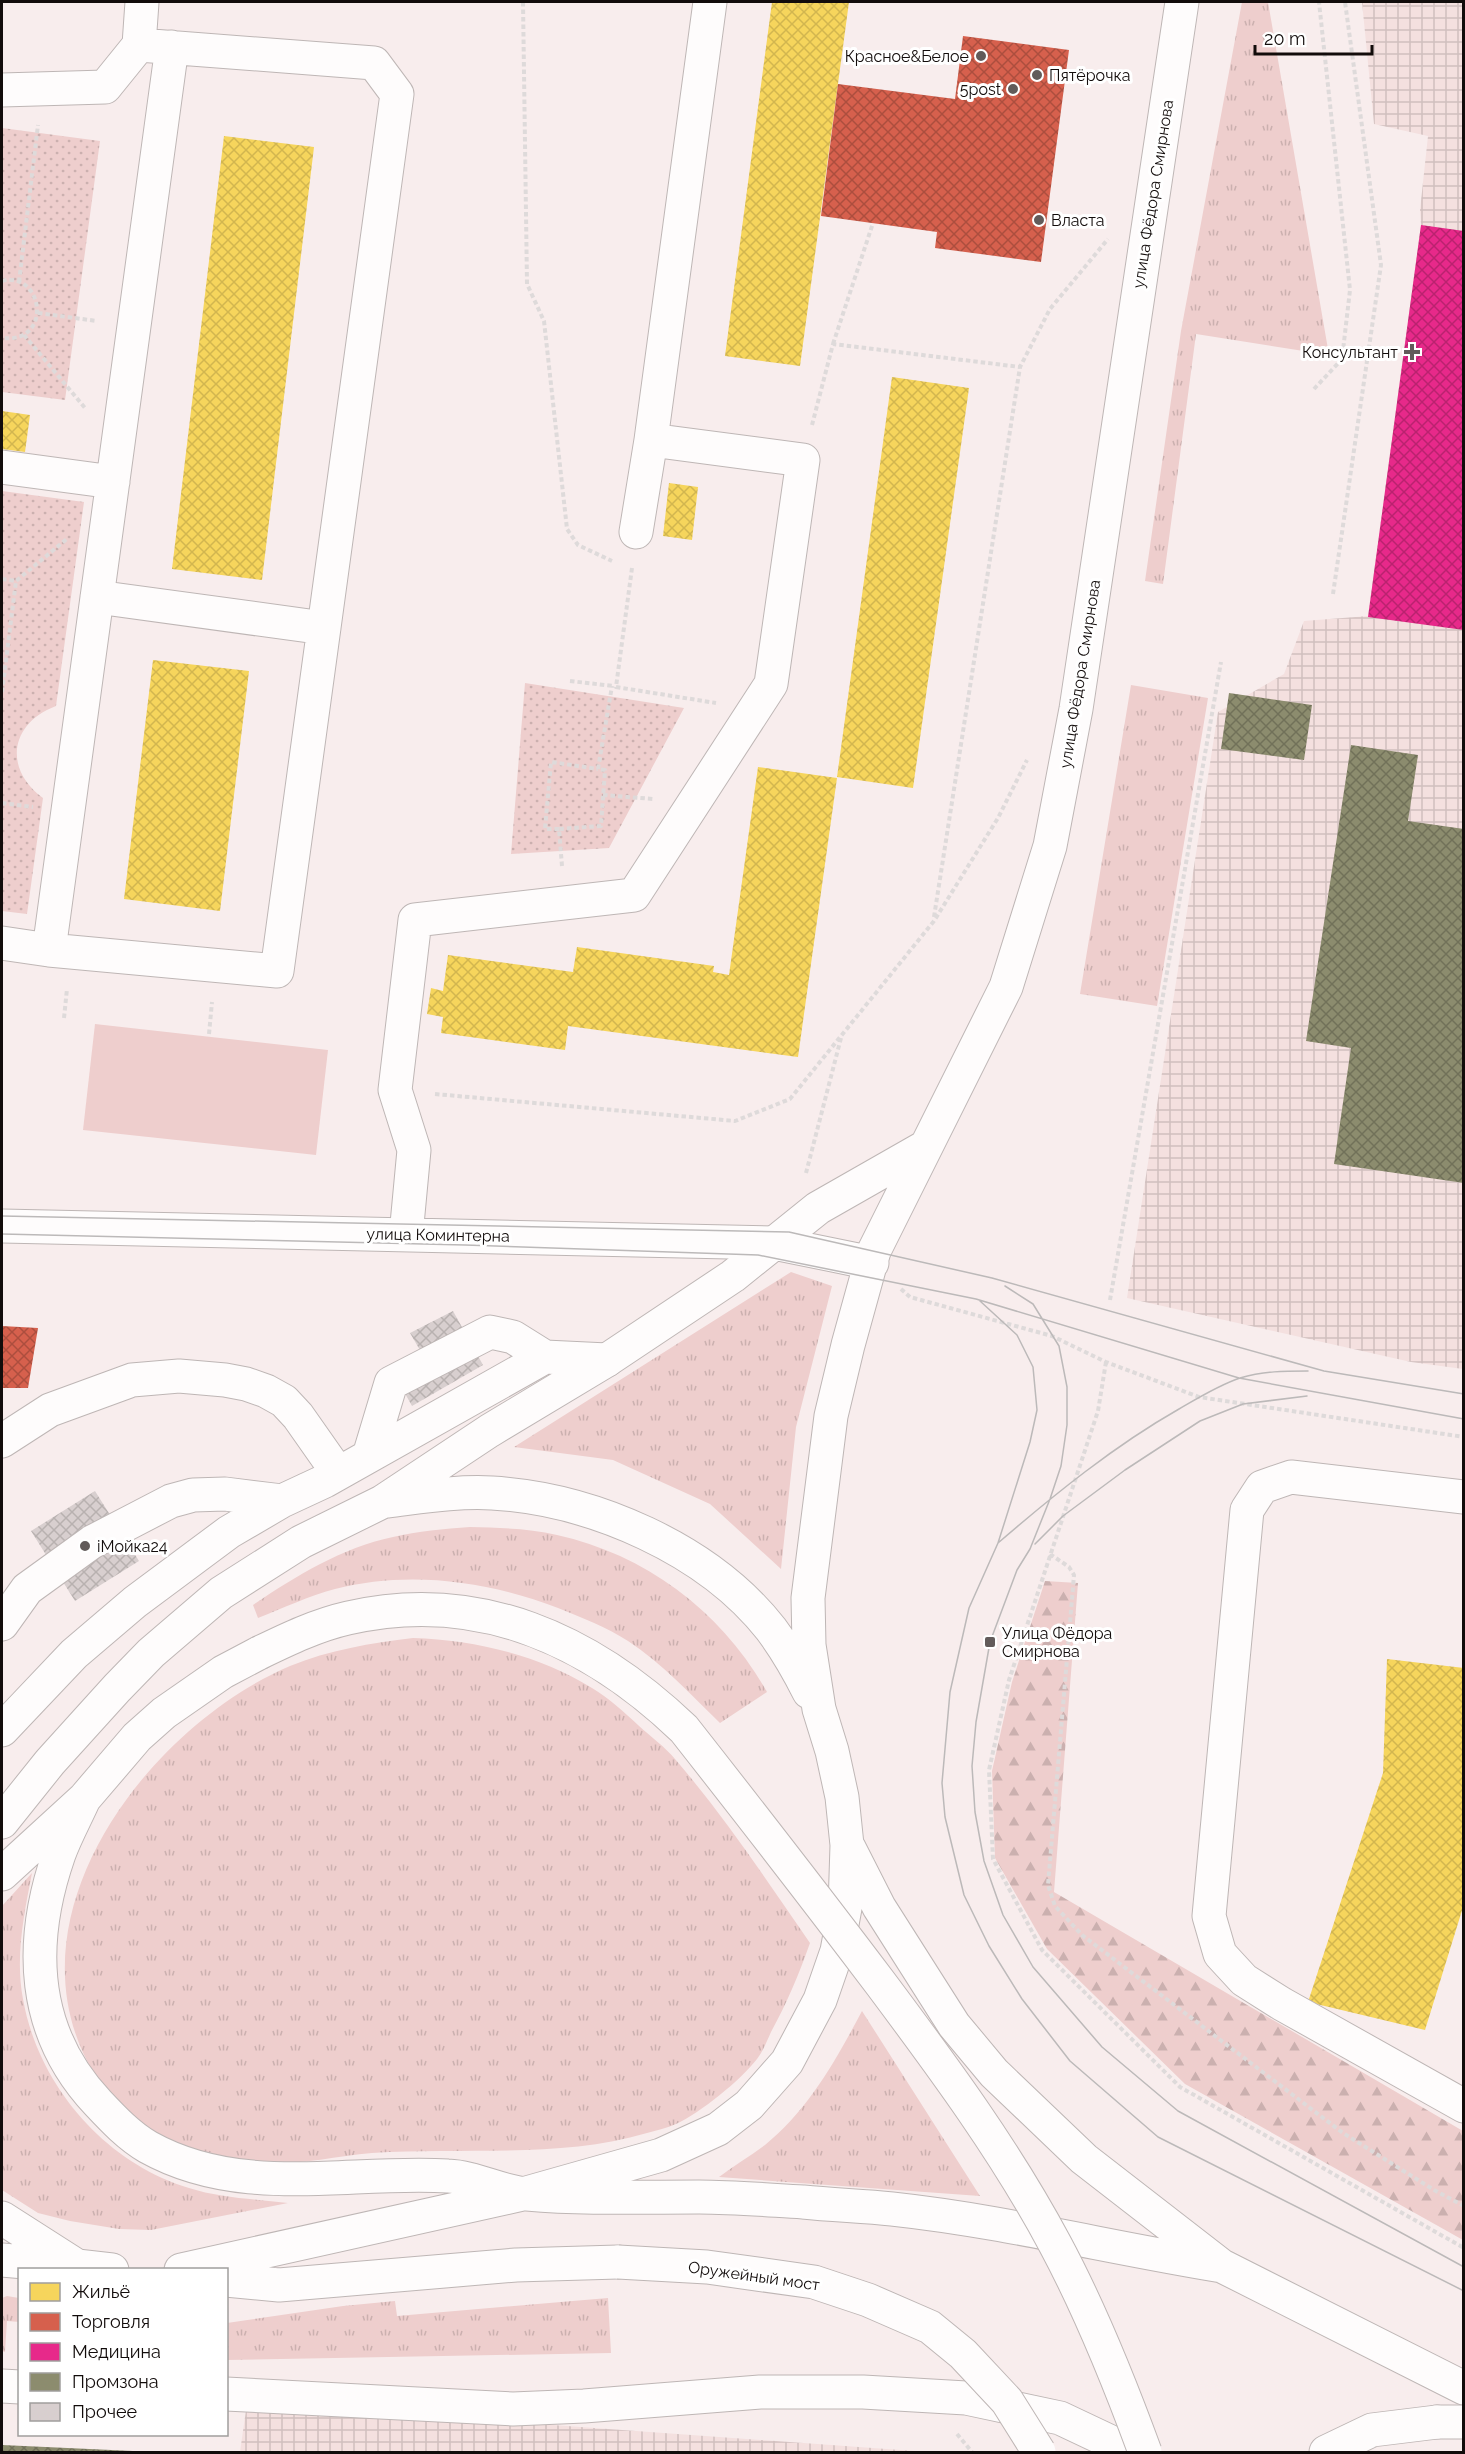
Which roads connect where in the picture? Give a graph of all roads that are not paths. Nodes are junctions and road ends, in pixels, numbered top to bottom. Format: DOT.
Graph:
graph roads {
  1 [pos="142,2"];
  2 [pos="710,2"];
  3 [pos="1182,2"];
  4 [pos="139,45"];
  5 [pos="172,47"];
  6 [pos="2,90"];
  7 [pos="651,440"];
  8 [pos="2,467"];
  9 [pos="112,492"];
  10 [pos="636,532"];
  11 [pos="97,597"];
  12 [pos="324,628"];
  13 [pos="2,943"];
  14 [pos="49,950"];
  15 [pos="925,1147"];
  16 [pos="2,1226"];
  17 [pos="406,1235"];
  18 [pos="774,1243"];
  19 [pos="872,1263"];
  20 [pos="545,1357"];
  21 [pos="607,1360"];
  22 [pos="2,1441"];
  23 [pos="369,1456"];
  24 [pos="338,1473"];
  25 [pos="1464,1497"];
  26 [pos="282,1501"];
  27 [pos="382,1502"];
  28 [pos="2,1624"];
  29 [pos="819,1710"];
  30 [pos="2,1728"];
  31 [pos="84,1799"];
  32 [pos="2,1822"];
  33 [pos="847,1845"];
  34 [pos="2,1874"];
  35 [pos="1464,2106"];
  36 [pos="523,2194"];
  37 [pos="2,2218"];
  38 [pos="2,2260"];
  39 [pos="77,2266"];
  40 [pos="1222,2266"];
  41 [pos="94,2268"];
  42 [pos="190,2268"];
  43 [pos="228,2280"];
  44 [pos="2,2386"];
  45 [pos="18,2387"];
  46 [pos="1464,2388"];
  47 [pos="228,2394"];
  48 [pos="1450,2422"];
  49 [pos="1039,2452"];
  50 [pos="1132,2452"];
  51 [pos="1145,2452"];
  52 [pos="1326,2452"];
  1 -- 4 [label="main road"];
  2 -- 7 [label="main road"];
  3 -- 15 [label="main road, улица Фёдора Смирнова"];
  4 -- 5 [label="main road"];
  4 -- 6 [label="main road"];
  5 -- 9 [label="main road"];
  5 -- 12 [label="main road"];
  7 -- 10 [label="main road"];
  7 -- 17 [label="main road"];
  8 -- 9 [label="main road"];
  9 -- 11 [label="main road"];
  11 -- 12 [label="main road"];
  11 -- 14 [label="main road"];
  12 -- 14 [label="main road"];
  13 -- 14 [label="main road"];
  15 -- 18 [label="main road"];
  15 -- 19 [label="main road, улица Фёдора Смирнова"];
  16 -- 17 [label="main road, улица Коминтерна"];
  17 -- 18 [label="main road, улица Коминтерна"];
  18 -- 19 [label="main road, улица Коминтерна"];
  18 -- 21 [label="main road"];
  19 -- 29 [label="main road, улица Фёдора Смирнова"];
  20 -- 21 [label="main road"];
  20 -- 23 [label="main road"];
  20 -- 23 [label="main road"];
  21 -- 27 [label="main road"];
  22 -- 24 [label="main road"];
  23 -- 24 [label="main road"];
  24 -- 26 [label="main road"];
  25 -- 35 [label="main road"];
  26 -- 28 [label="main road"];
  26 -- 30 [label="main road"];
  27 -- 29 [label="main road"];
  27 -- 32 [label="main road"];
  29 -- 33 [label="main road"];
  31 -- 34 [label="main road"];
  31 -- 36 [label="main road"];
  31 -- 51 [label="main road, bridge"];
  33 -- 36 [label="main road"];
  33 -- 40 [label="main road"];
  36 -- 40 [label="main road"];
  36 -- 42 [label="main road"];
  37 -- 39 [label="main road"];
  38 -- 39 [label="main road"];
  39 -- 41 [label="main road"];
  40 -- 46 [label="main road"];
  43 -- 49 [label="main road, Оружейный мост, bridge"];
  44 -- 45 [label="main road"];
  47 -- 50 [label="main road"];
  48 -- 52 [label="main road"];
}
